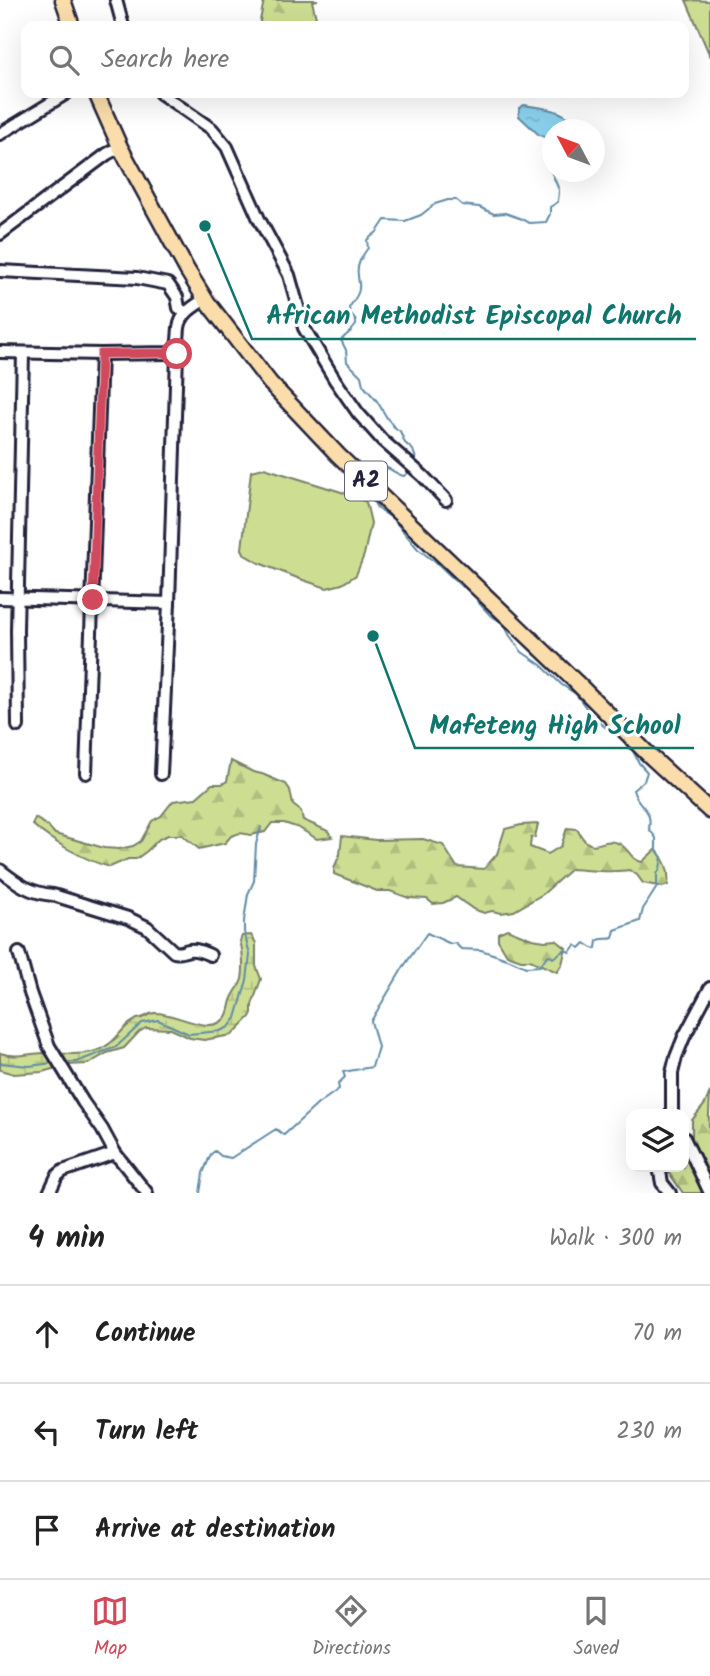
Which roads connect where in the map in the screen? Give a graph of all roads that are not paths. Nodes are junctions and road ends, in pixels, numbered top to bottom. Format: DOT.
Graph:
graph roads {
  1 [pos="63,0"];
  2 [pos="116,0"];
  3 [pos="70,21"];
  4 [pos="121,21"];
  5 [pos="59,98"];
  6 [pos="98,98"];
  7 [pos="167,98"];
  8 [pos="0,134"];
  9 [pos="120,147"];
  10 [pos="0,234"];
  11 [pos="0,271"];
  12 [pos="205,299"];
  13 [pos="186,313"];
  14 [pos="175,351"];
  15 [pos="0,352"];
  16 [pos="23,353"];
  17 [pos="101,354"];
  18 [pos="446,500"];
  19 [pos="0,598"];
  20 [pos="18,599"];
  21 [pos="93,600"];
  22 [pos="169,603"];
  23 [pos="18,726"];
  24 [pos="86,773"];
  25 [pos="161,774"];
  26 [pos="710,811"];
  27 [pos="0,870"];
  28 [pos="19,953"];
  29 [pos="210,955"];
  30 [pos="710,988"];
  31 [pos="672,1109"];
  32 [pos="689,1149"];
  33 [pos="115,1153"];
  34 [pos="660,1172"];
  35 [pos="49,1193"];
  36 [pos="147,1193"];
  37 [pos="670,1193"];
  38 [pos="710,1193"];
  1 -- 3 [label="main road"];
  2 -- 4 [label="street"];
  5 -- 8 [label="street"];
  6 -- 9 [label="main road, A2"];
  7 -- 18 [label="street"];
  9 -- 10 [label="street"];
  9 -- 12 [label="main road, A2"];
  11 -- 13 [label="street"];
  12 -- 13 [label="street"];
  12 -- 26 [label="main road, A2"];
  13 -- 14 [label="street"];
  14 -- 17 [label="street"];
  14 -- 22 [label="street"];
  15 -- 16 [label="street"];
  16 -- 17 [label="street"];
  16 -- 20 [label="street"];
  17 -- 21 [label="street"];
  19 -- 20 [label="street"];
  20 -- 21 [label="street"];
  20 -- 23 [label="street"];
  21 -- 22 [label="street"];
  21 -- 24 [label="street"];
  22 -- 25 [label="street"];
  27 -- 29 [label="street"];
  28 -- 33 [label="street"];
  30 -- 31 [label="street"];
  32 -- 38 [label="street"];
  33 -- 35 [label="street"];
  33 -- 36 [label="street"];
  34 -- 37 [label="street"];
}
